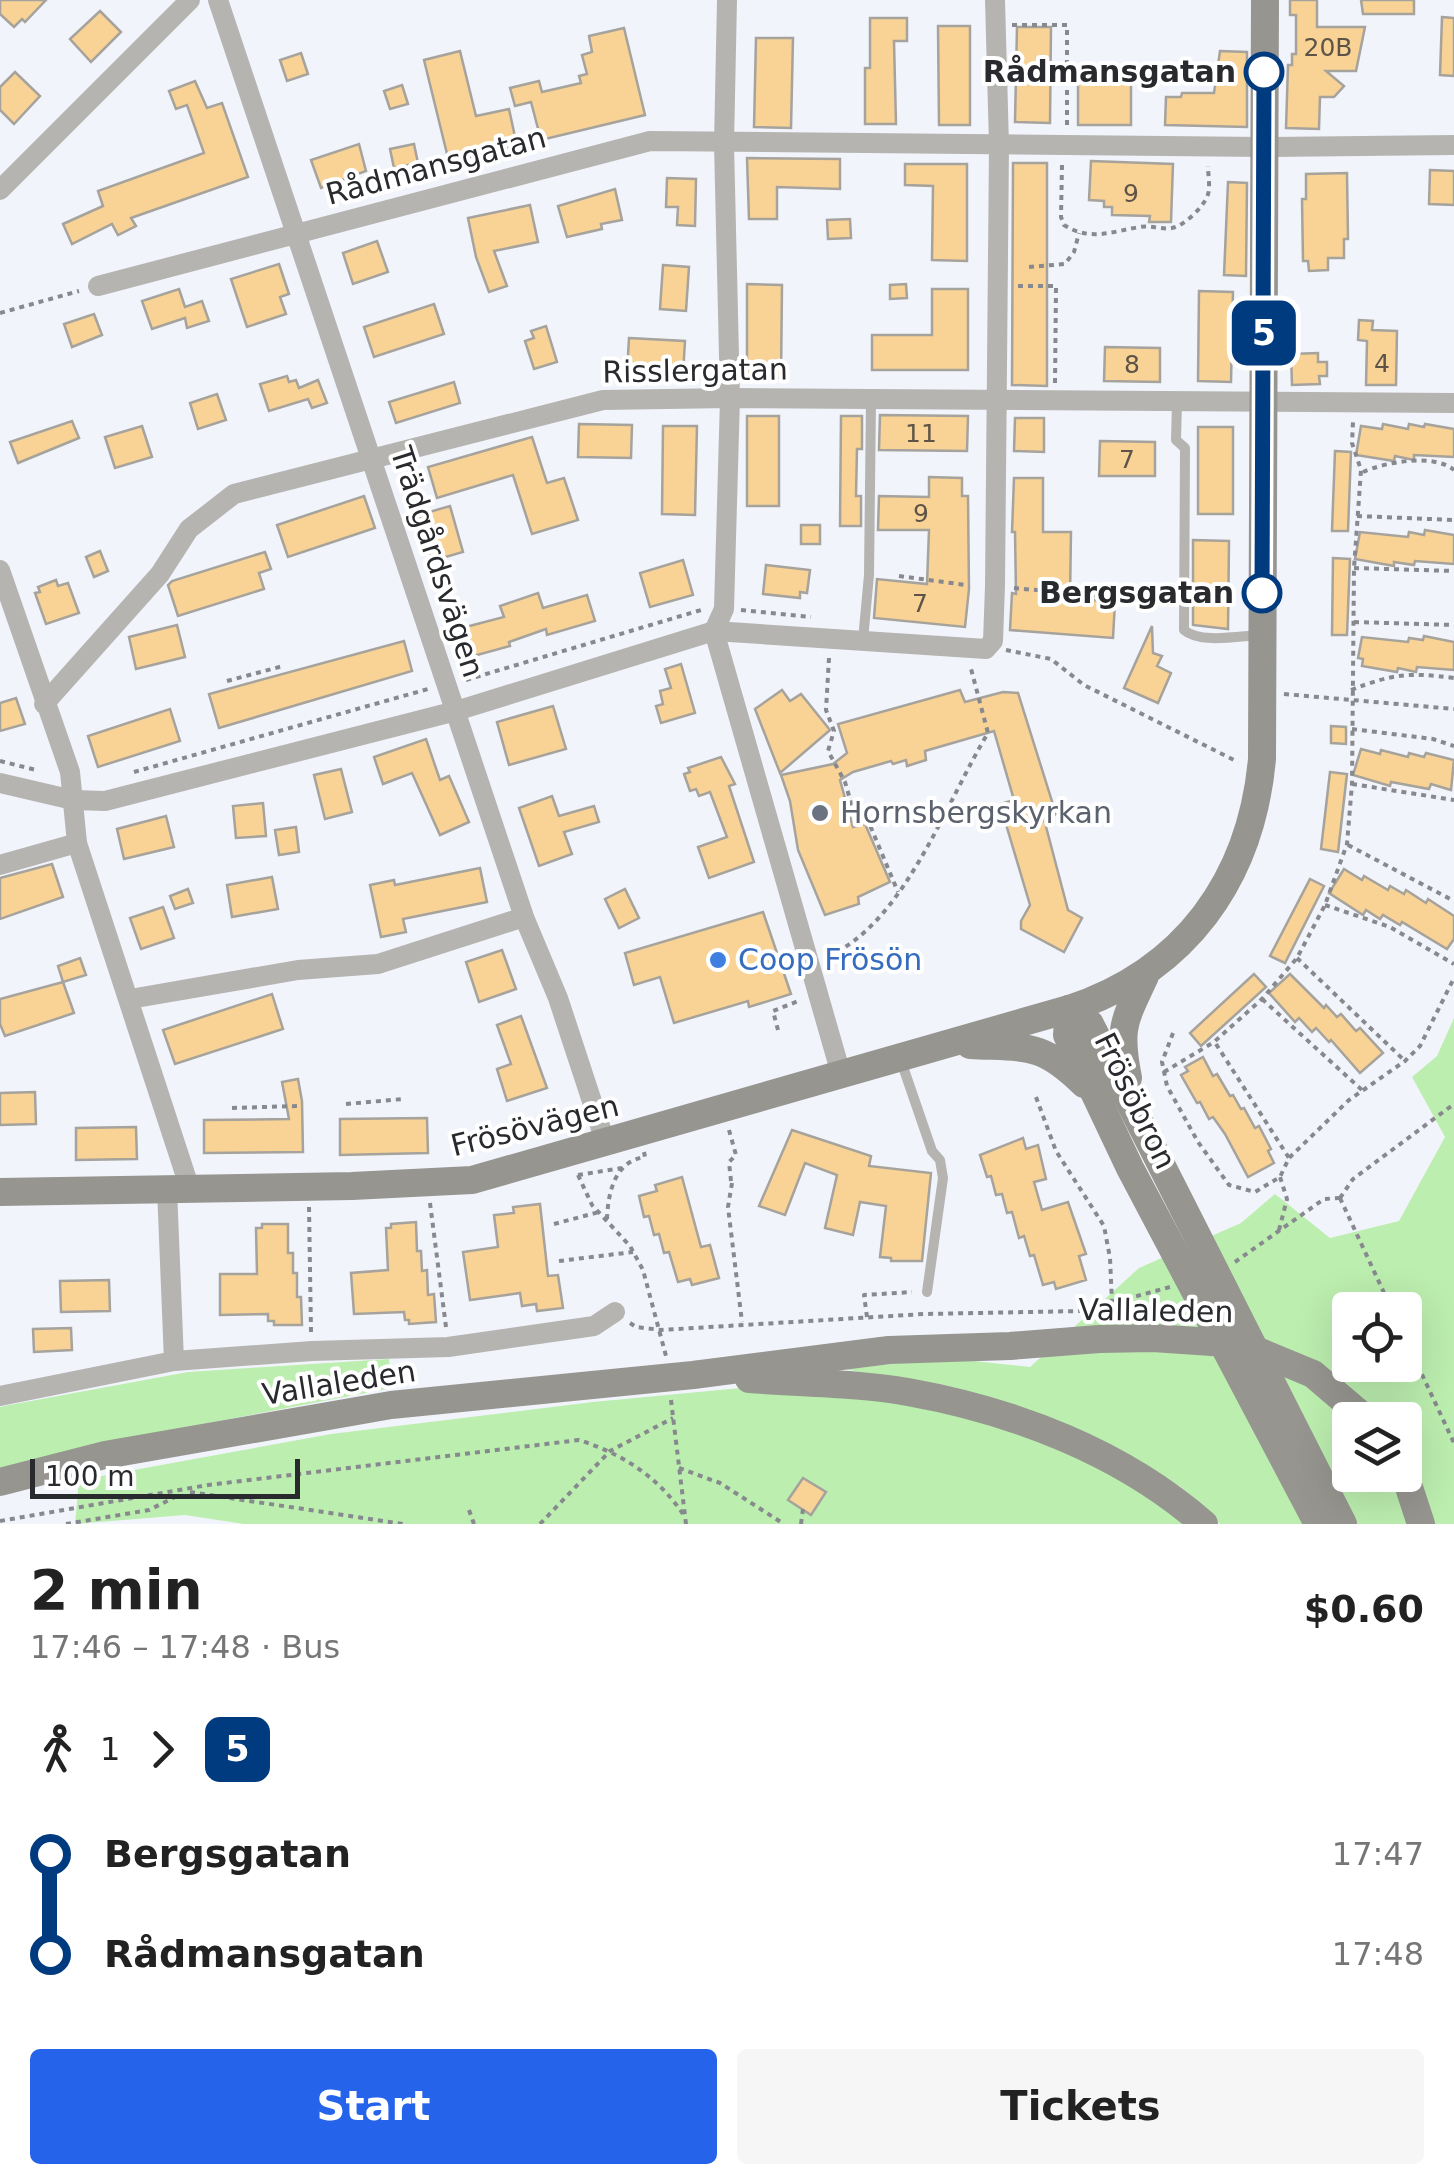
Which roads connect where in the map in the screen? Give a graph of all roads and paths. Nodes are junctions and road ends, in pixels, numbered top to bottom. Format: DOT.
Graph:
graph roads {
  1 [pos="190,0"];
  2 [pos="218,0"];
  3 [pos="726,0"];
  4 [pos="995,0"];
  5 [pos="1265,0"];
  6 [pos="1017,24"];
  7 [pos="724,144"];
  8 [pos="999,145"];
  9 [pos="1454,145"];
  10 [pos="1064,146"];
  11 [pos="1208,146"];
  12 [pos="1263,147"];
  13 [pos="0,190"];
  14 [pos="1079,233"];
  15 [pos="296,234"];
  16 [pos="1029,267"];
  17 [pos="98,286"];
  18 [pos="1016,286"];
  19 [pos="0,313"];
  20 [pos="730,398"];
  21 [pos="871,399"];
  22 [pos="997,400"];
  23 [pos="1054,401"];
  24 [pos="1178,402"];
  25 [pos="1264,402"];
  26 [pos="1355,403"];
  27 [pos="1454,403"];
  28 [pos="371,458"];
  29 [pos="1454,470"];
  30 [pos="1360,473"];
  31 [pos="1357,516"];
  32 [pos="1454,520"];
  33 [pos="1354,568"];
  34 [pos="0,570"];
  35 [pos="1454,571"];
  36 [pos="899,576"];
  37 [pos="966,585"];
  38 [pos="995,586"];
  39 [pos="1120,598"];
  40 [pos="1354,622"];
  41 [pos="1454,624"];
  42 [pos="714,632"];
  43 [pos="1262,635"];
  44 [pos="831,638"];
  45 [pos="863,640"];
  46 [pos="966,649"];
  47 [pos="282,666"];
  48 [pos="1454,678"];
  49 [pos="227,681"];
  50 [pos="447,686"];
  51 [pos="1351,690"];
  52 [pos="1262,692"];
  53 [pos="1350,699"];
  54 [pos="44,704"];
  55 [pos="1454,709"];
  56 [pos="456,711"];
  57 [pos="1352,729"];
  58 [pos="1454,746"];
  59 [pos="0,760"];
  60 [pos="123,775"];
  61 [pos="71,776"];
  62 [pos="0,783"];
  63 [pos="1352,784"];
  64 [pos="74,800"];
  65 [pos="1454,800"];
  66 [pos="77,843"];
  67 [pos="1347,844"];
  68 [pos="0,866"];
  69 [pos="898,892"];
  70 [pos="1454,901"];
  71 [pos="1325,905"];
  72 [pos="524,917"];
  73 [pos="1297,958"];
  74 [pos="810,963"];
  75 [pos="1454,964"];
  76 [pos="1144,976"];
  77 [pos="1454,978"];
  78 [pos="818,993"];
  79 [pos="130,999"];
  80 [pos="1262,999"];
  81 [pos="1070,1010"];
  82 [pos="778,1030"];
  83 [pos="1173,1033"];
  84 [pos="1214,1042"];
  85 [pos="948,1044"];
  86 [pos="900,1057"];
  87 [pos="1405,1061"];
  88 [pos="1164,1072"];
  89 [pos="841,1074"];
  90 [pos="1363,1091"];
  91 [pos="1096,1095"];
  92 [pos="1036,1097"];
  93 [pos="404,1098"];
  94 [pos="346,1104"];
  95 [pos="1454,1104"];
  96 [pos="297,1106"];
  97 [pos="232,1108"];
  98 [pos="1134,1111"];
  99 [pos="606,1141"];
  100 [pos="732,1144"];
  101 [pos="1289,1158"];
  102 [pos="573,1164"];
  103 [pos="1280,1177"];
  104 [pos="179,1189"];
  105 [pos="0,1192"];
  106 [pos="430,1198"];
  107 [pos="1340,1198"];
  108 [pos="309,1203"];
  109 [pos="600,1212"];
  110 [pos="606,1220"];
  111 [pos="554,1224"];
  112 [pos="1279,1230"];
  113 [pos="634,1252"];
  114 [pos="559,1261"];
  115 [pos="1226,1267"];
  116 [pos="1176,1286"];
  117 [pos="927,1292"];
  118 [pos="1384,1292"];
  119 [pos="1112,1302"];
  120 [pos="615,1312"];
  121 [pos="867,1317"];
  122 [pos="742,1324"];
  123 [pos="661,1330"];
  124 [pos="448,1347"];
  125 [pos="312,1351"];
  126 [pos="174,1361"];
  127 [pos="667,1361"];
  128 [pos="1422,1374"];
  129 [pos="692,1375"];
  130 [pos="671,1394"];
  131 [pos="0,1396"];
  132 [pos="1346,1402"];
  133 [pos="674,1418"];
  134 [pos="1454,1443"];
  135 [pos="610,1451"];
  136 [pos="679,1468"];
  137 [pos="0,1482"];
  138 [pos="186,1492"];
  139 [pos="1410,1492"];
  140 [pos="468,1510"];
  141 [pos="803,1510"];
  142 [pos="0,1521"];
  143 [pos="685,1521"];
  144 [pos="66,1524"];
  145 [pos="402,1524"];
  146 [pos="474,1524"];
  147 [pos="540,1524"];
  148 [pos="784,1524"];
  149 [pos="801,1524"];
  150 [pos="1204,1524"];
  151 [pos="1318,1524"];
  152 [pos="1343,1524"];
  153 [pos="1422,1524"];
  1 -- 13 [label="street"];
  2 -- 15 [label="street, Trädgårdsvägen"];
  3 -- 7 [label="street"];
  4 -- 8 [label="street"];
  5 -- 12 [label="street"];
  6 -- 10 [label="path"];
  7 -- 8 [label="street, Rådmansgatan"];
  7 -- 15 [label="street, Rådmansgatan"];
  7 -- 20 [label="street"];
  8 -- 10 [label="street, Rådmansgatan"];
  8 -- 22 [label="street"];
  9 -- 12 [label="street, Rådmansgatan"];
  10 -- 11 [label="street, Rådmansgatan"];
  10 -- 14 [label="path"];
  11 -- 12 [label="street, Rådmansgatan"];
  11 -- 14 [label="path"];
  12 -- 25 [label="street"];
  14 -- 16 [label="path"];
  15 -- 17 [label="street, Rådmansgatan"];
  15 -- 28 [label="street, Trädgårdsvägen"];
  17 -- 19 [label="path"];
  18 -- 23 [label="path"];
  20 -- 21 [label="street, Risslergatan"];
  20 -- 28 [label="street, Risslergatan"];
  20 -- 42 [label="street"];
  21 -- 22 [label="street, Risslergatan"];
  21 -- 45 [label="lane"];
  22 -- 23 [label="street, Risslergatan"];
  22 -- 38 [label="street"];
  23 -- 24 [label="street, Risslergatan"];
  24 -- 25 [label="street, Risslergatan"];
  24 -- 43 [label="lane"];
  25 -- 26 [label="street, Risslergatan"];
  25 -- 43 [label="street"];
  26 -- 27 [label="street, Risslergatan"];
  26 -- 30 [label="path"];
  28 -- 50 [label="street, Trädgårdsvägen"];
  28 -- 54 [label="street, Risslergatan"];
  29 -- 30 [label="path"];
  30 -- 31 [label="path"];
  31 -- 32 [label="path"];
  31 -- 33 [label="path"];
  33 -- 35 [label="path"];
  33 -- 40 [label="path"];
  34 -- 54 [label="street"];
  36 -- 37 [label="path"];
  38 -- 39 [label="path"];
  38 -- 46 [label="street"];
  40 -- 41 [label="path"];
  40 -- 51 [label="path"];
  42 -- 44 [label="street"];
  42 -- 56 [label="street"];
  42 -- 74 [label="street"];
  43 -- 52 [label="street"];
  44 -- 45 [label="street"];
  44 -- 69 [label="path"];
  45 -- 46 [label="street"];
  46 -- 69 [label="path"];
  47 -- 49 [label="path"];
  48 -- 51 [label="path"];
  50 -- 56 [label="street, Trädgårdsvägen"];
  50 -- 60 [label="path"];
  51 -- 53 [label="path"];
  52 -- 53 [label="path"];
  52 -- 76 [label="street"];
  53 -- 55 [label="path"];
  53 -- 57 [label="path"];
  54 -- 61 [label="street"];
  56 -- 64 [label="street"];
  56 -- 72 [label="street, Trädgårdsvägen"];
  57 -- 58 [label="path"];
  57 -- 63 [label="path"];
  59 -- 61 [label="path"];
  61 -- 64 [label="street"];
  62 -- 64 [label="street"];
  63 -- 65 [label="path"];
  63 -- 67 [label="path"];
  64 -- 66 [label="street"];
  66 -- 68 [label="street"];
  66 -- 79 [label="street"];
  67 -- 70 [label="path"];
  67 -- 71 [label="path"];
  69 -- 74 [label="path"];
  71 -- 73 [label="path"];
  71 -- 75 [label="path"];
  72 -- 79 [label="street"];
  72 -- 99 [label="street, Trädgårdsvägen"];
  73 -- 80 [label="path"];
  73 -- 87 [label="path"];
  74 -- 78 [label="street"];
  76 -- 81 [label="street"];
  76 -- 98 [label="street"];
  77 -- 87 [label="path"];
  78 -- 82 [label="path"];
  78 -- 89 [label="street"];
  79 -- 104 [label="street"];
  80 -- 84 [label="path"];
  80 -- 90 [label="path"];
  81 -- 85 [label="street, Frösövägen"];
  81 -- 91 [label="street, Frösöbron"];
  81 -- 98 [label="street, Frösöbron"];
  83 -- 88 [label="path"];
  84 -- 88 [label="path"];
  84 -- 101 [label="path"];
  85 -- 86 [label="street, Frösövägen"];
  85 -- 91 [label="street"];
  86 -- 89 [label="street, Frösövägen"];
  86 -- 117 [label="lane"];
  87 -- 90 [label="path"];
  88 -- 103 [label="path"];
  89 -- 99 [label="street, Frösövägen"];
  90 -- 101 [label="path"];
  91 -- 151 [label="street, Frösöbron"];
  92 -- 119 [label="path"];
  93 -- 94 [label="path"];
  95 -- 107 [label="path"];
  96 -- 97 [label="path"];
  98 -- 152 [label="street, Frösöbron"];
  99 -- 102 [label="street, Frösövägen"];
  100 -- 122 [label="path"];
  101 -- 103 [label="path"];
  102 -- 104 [label="street, Frösövägen"];
  102 -- 109 [label="path"];
  102 -- 110 [label="path"];
  103 -- 112 [label="path"];
  104 -- 105 [label="street, Frösövägen"];
  104 -- 126 [label="street"];
  106 -- 124 [label="path"];
  107 -- 112 [label="path"];
  107 -- 118 [label="path"];
  108 -- 125 [label="path"];
  109 -- 110 [label="path"];
  109 -- 111 [label="path"];
  110 -- 113 [label="path"];
  112 -- 115 [label="path"];
  113 -- 114 [label="path"];
  113 -- 123 [label="path"];
  116 -- 119 [label="path"];
  117 -- 121 [label="path"];
  119 -- 121 [label="path"];
  120 -- 123 [label="path"];
  120 -- 124 [label="street"];
  121 -- 122 [label="path"];
  122 -- 123 [label="path"];
  123 -- 127 [label="path"];
  124 -- 125 [label="street"];
  125 -- 126 [label="street"];
  126 -- 131 [label="street"];
  128 -- 134 [label="path"];
  129 -- 132 [label="street, Vallaleden"];
  129 -- 137 [label="street, Vallaleden"];
  129 -- 150 [label="street, Vallaleden"];
  130 -- 133 [label="path"];
  133 -- 135 [label="path"];
  133 -- 136 [label="path"];
  135 -- 138 [label="path"];
  135 -- 143 [label="path"];
  135 -- 147 [label="path"];
  136 -- 143 [label="path"];
  136 -- 148 [label="path"];
  138 -- 142 [label="path"];
  138 -- 144 [label="path"];
  138 -- 145 [label="path"];
  139 -- 153 [label="street"];
  140 -- 146 [label="path"];
  141 -- 149 [label="path"];
}
